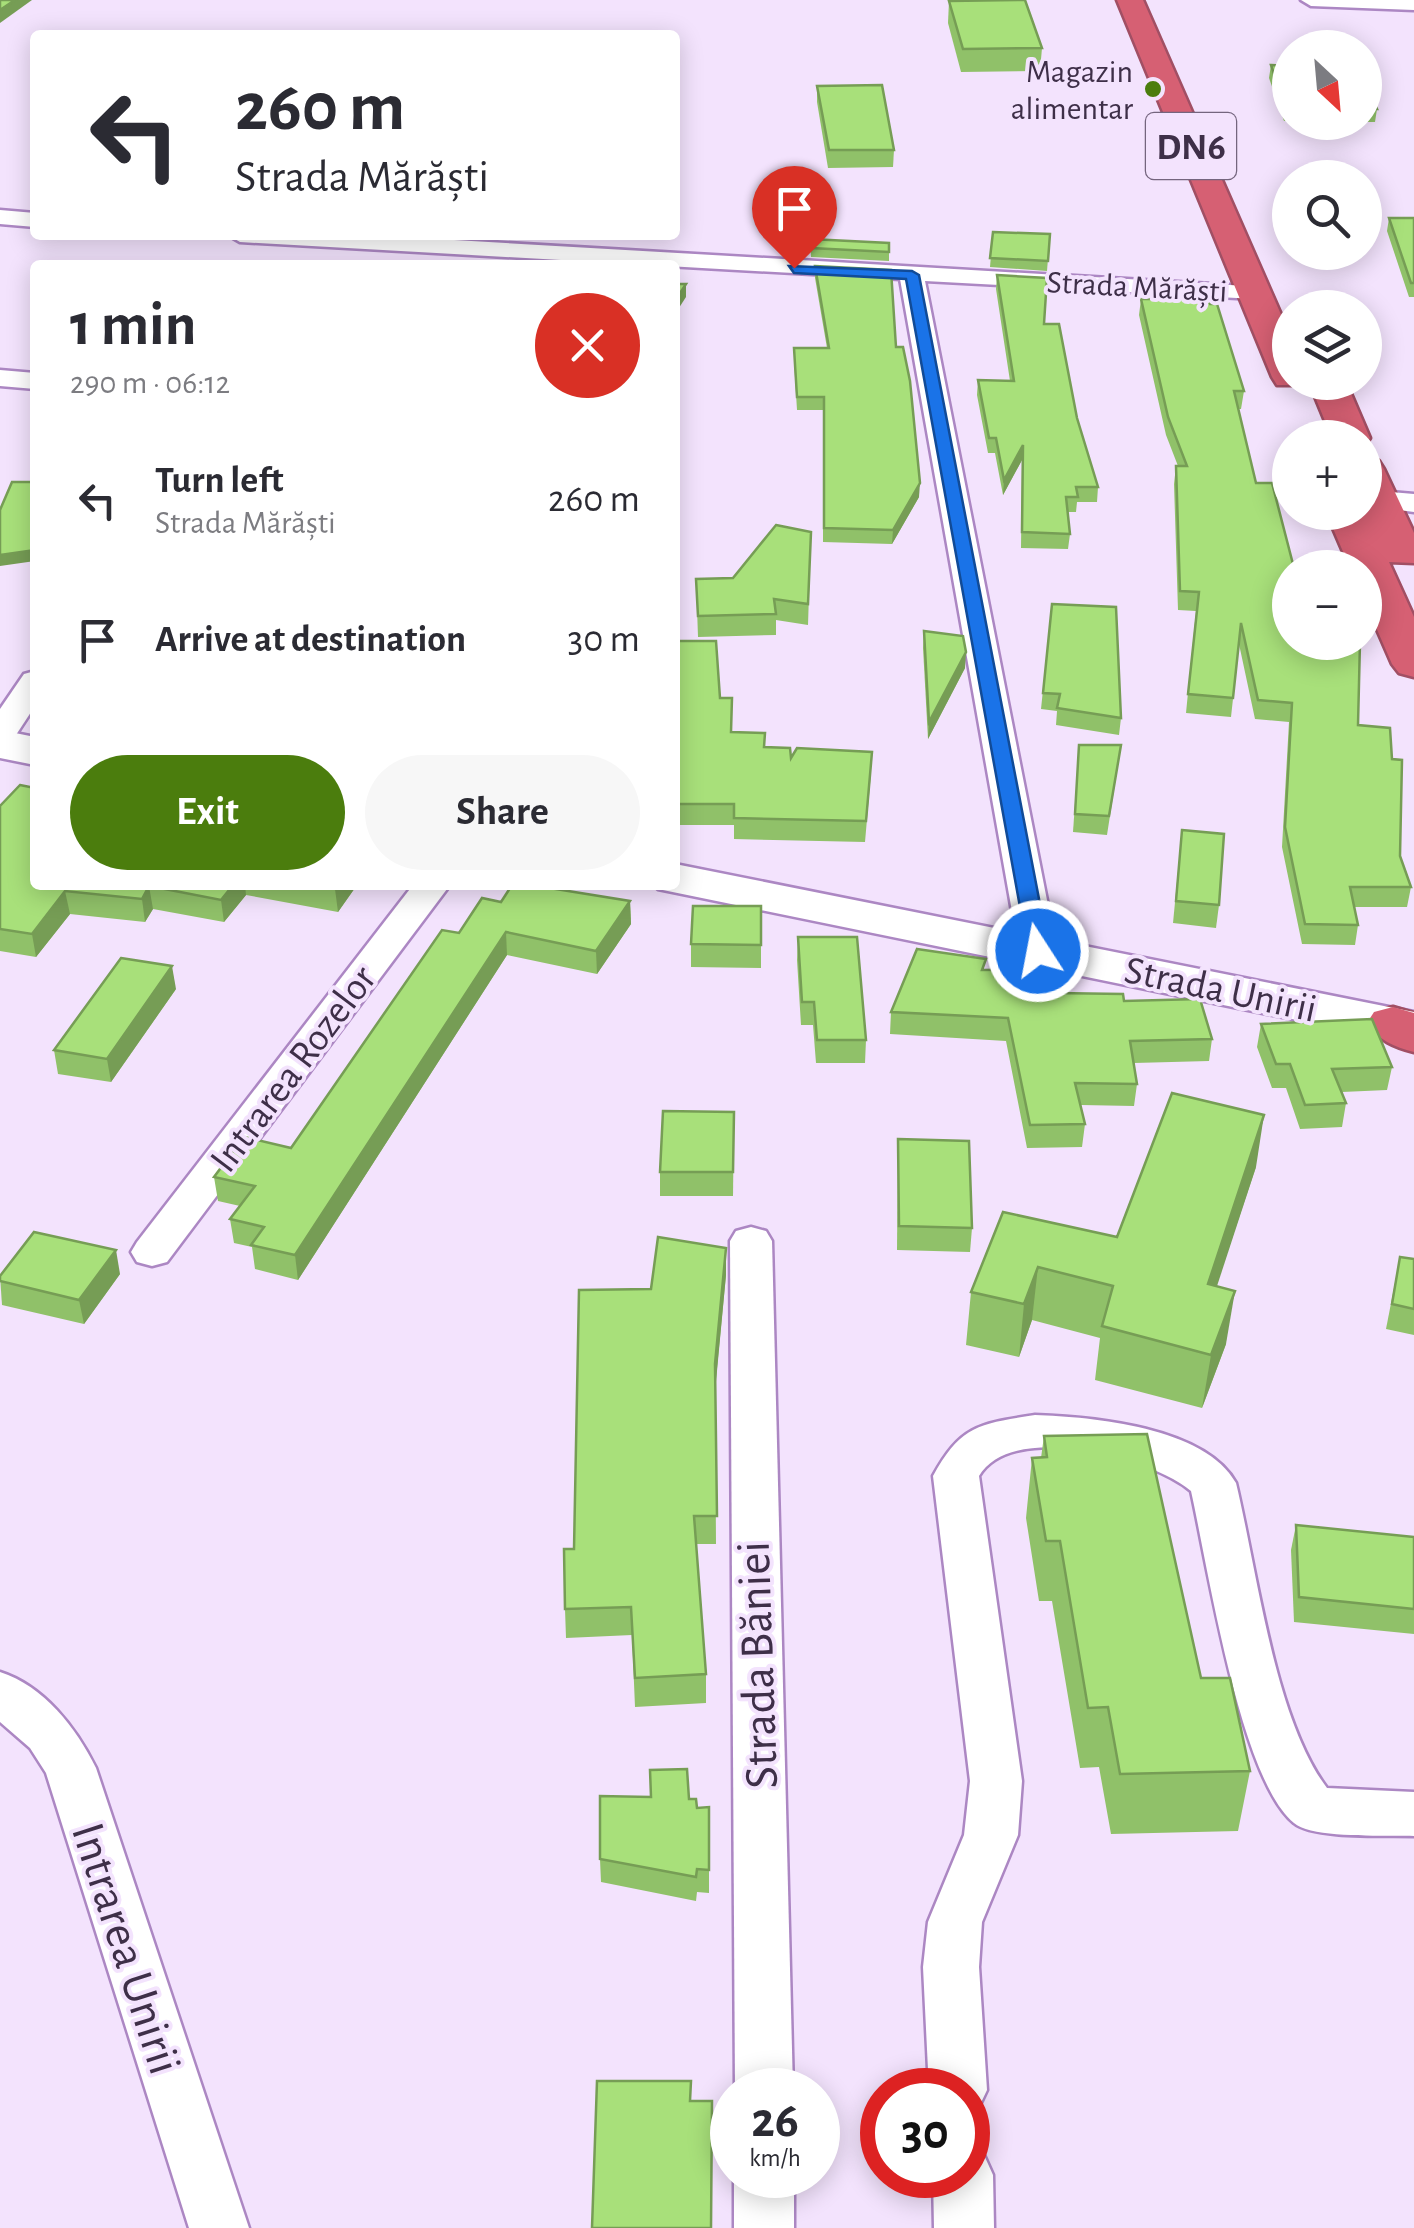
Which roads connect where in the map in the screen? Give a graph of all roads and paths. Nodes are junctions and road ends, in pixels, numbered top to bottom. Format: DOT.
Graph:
graph roads {
  1 [pos="1130,0"];
  2 [pos="1156,0"];
  3 [pos="1312,0"];
  4 [pos="1414,4"];
  5 [pos="0,217"];
  6 [pos="30,220"];
  7 [pos="306,240"];
  8 [pos="373,245"];
  9 [pos="360,260"];
  10 [pos="572,260"];
  11 [pos="680,265"];
  12 [pos="912,275"];
  13 [pos="1286,290"];
  14 [pos="1255,292"];
  15 [pos="1272,334"];
  16 [pos="0,378"];
  17 [pos="30,381"];
  18 [pos="1382,509"];
  19 [pos="1382,523"];
  20 [pos="1414,577"];
  21 [pos="1414,664"];
  22 [pos="30,689"];
  23 [pos="0,734"];
  24 [pos="0,744"];
  25 [pos="30,750"];
  26 [pos="680,880"];
  27 [pos="428,890"];
  28 [pos="1038,951"];
  29 [pos="1407,1029"];
  30 [pos="752,1241"];
  31 [pos="152,1252"];
  32 [pos="0,1692"];
  33 [pos="1414,1814"];
  34 [pos="764,2068"];
  35 [pos="957,2068"];
  36 [pos="764,2198"];
  37 [pos="963,2198"];
  38 [pos="219,2228"];
  39 [pos="764,2228"];
  40 [pos="964,2228"];
  1 -- 14 [label="highway, DN6"];
  2 -- 13 [label="highway, DN6"];
  3 -- 4 [label="street"];
  5 -- 6 [label="street"];
  7 -- 8 [label="street, Strada Mărăști"];
  8 -- 9 [label="street"];
  8 -- 10 [label="street, Strada Mărăști"];
  11 -- 12 [label="street, Strada Mărăști"];
  12 -- 14 [label="street, Strada Mărăști"];
  12 -- 28 [label="street"];
  14 -- 15 [label="highway, DN6"];
  16 -- 17 [label="street"];
  18 -- 20 [label="highway"];
  19 -- 21 [label="highway"];
  22 -- 23 [label="street"];
  24 -- 25 [label="main road"];
  26 -- 28 [label="main road, Strada Unirii"];
  27 -- 31 [label="street, Intrarea Rozelor"];
  28 -- 29 [label="main road, Strada Unirii"];
  30 -- 34 [label="street, Strada Băniei"];
  32 -- 38 [label="street, Intrarea Unirii"];
  33 -- 35 [label="street"];
  36 -- 39 [label="street"];
  37 -- 40 [label="street"];
}
